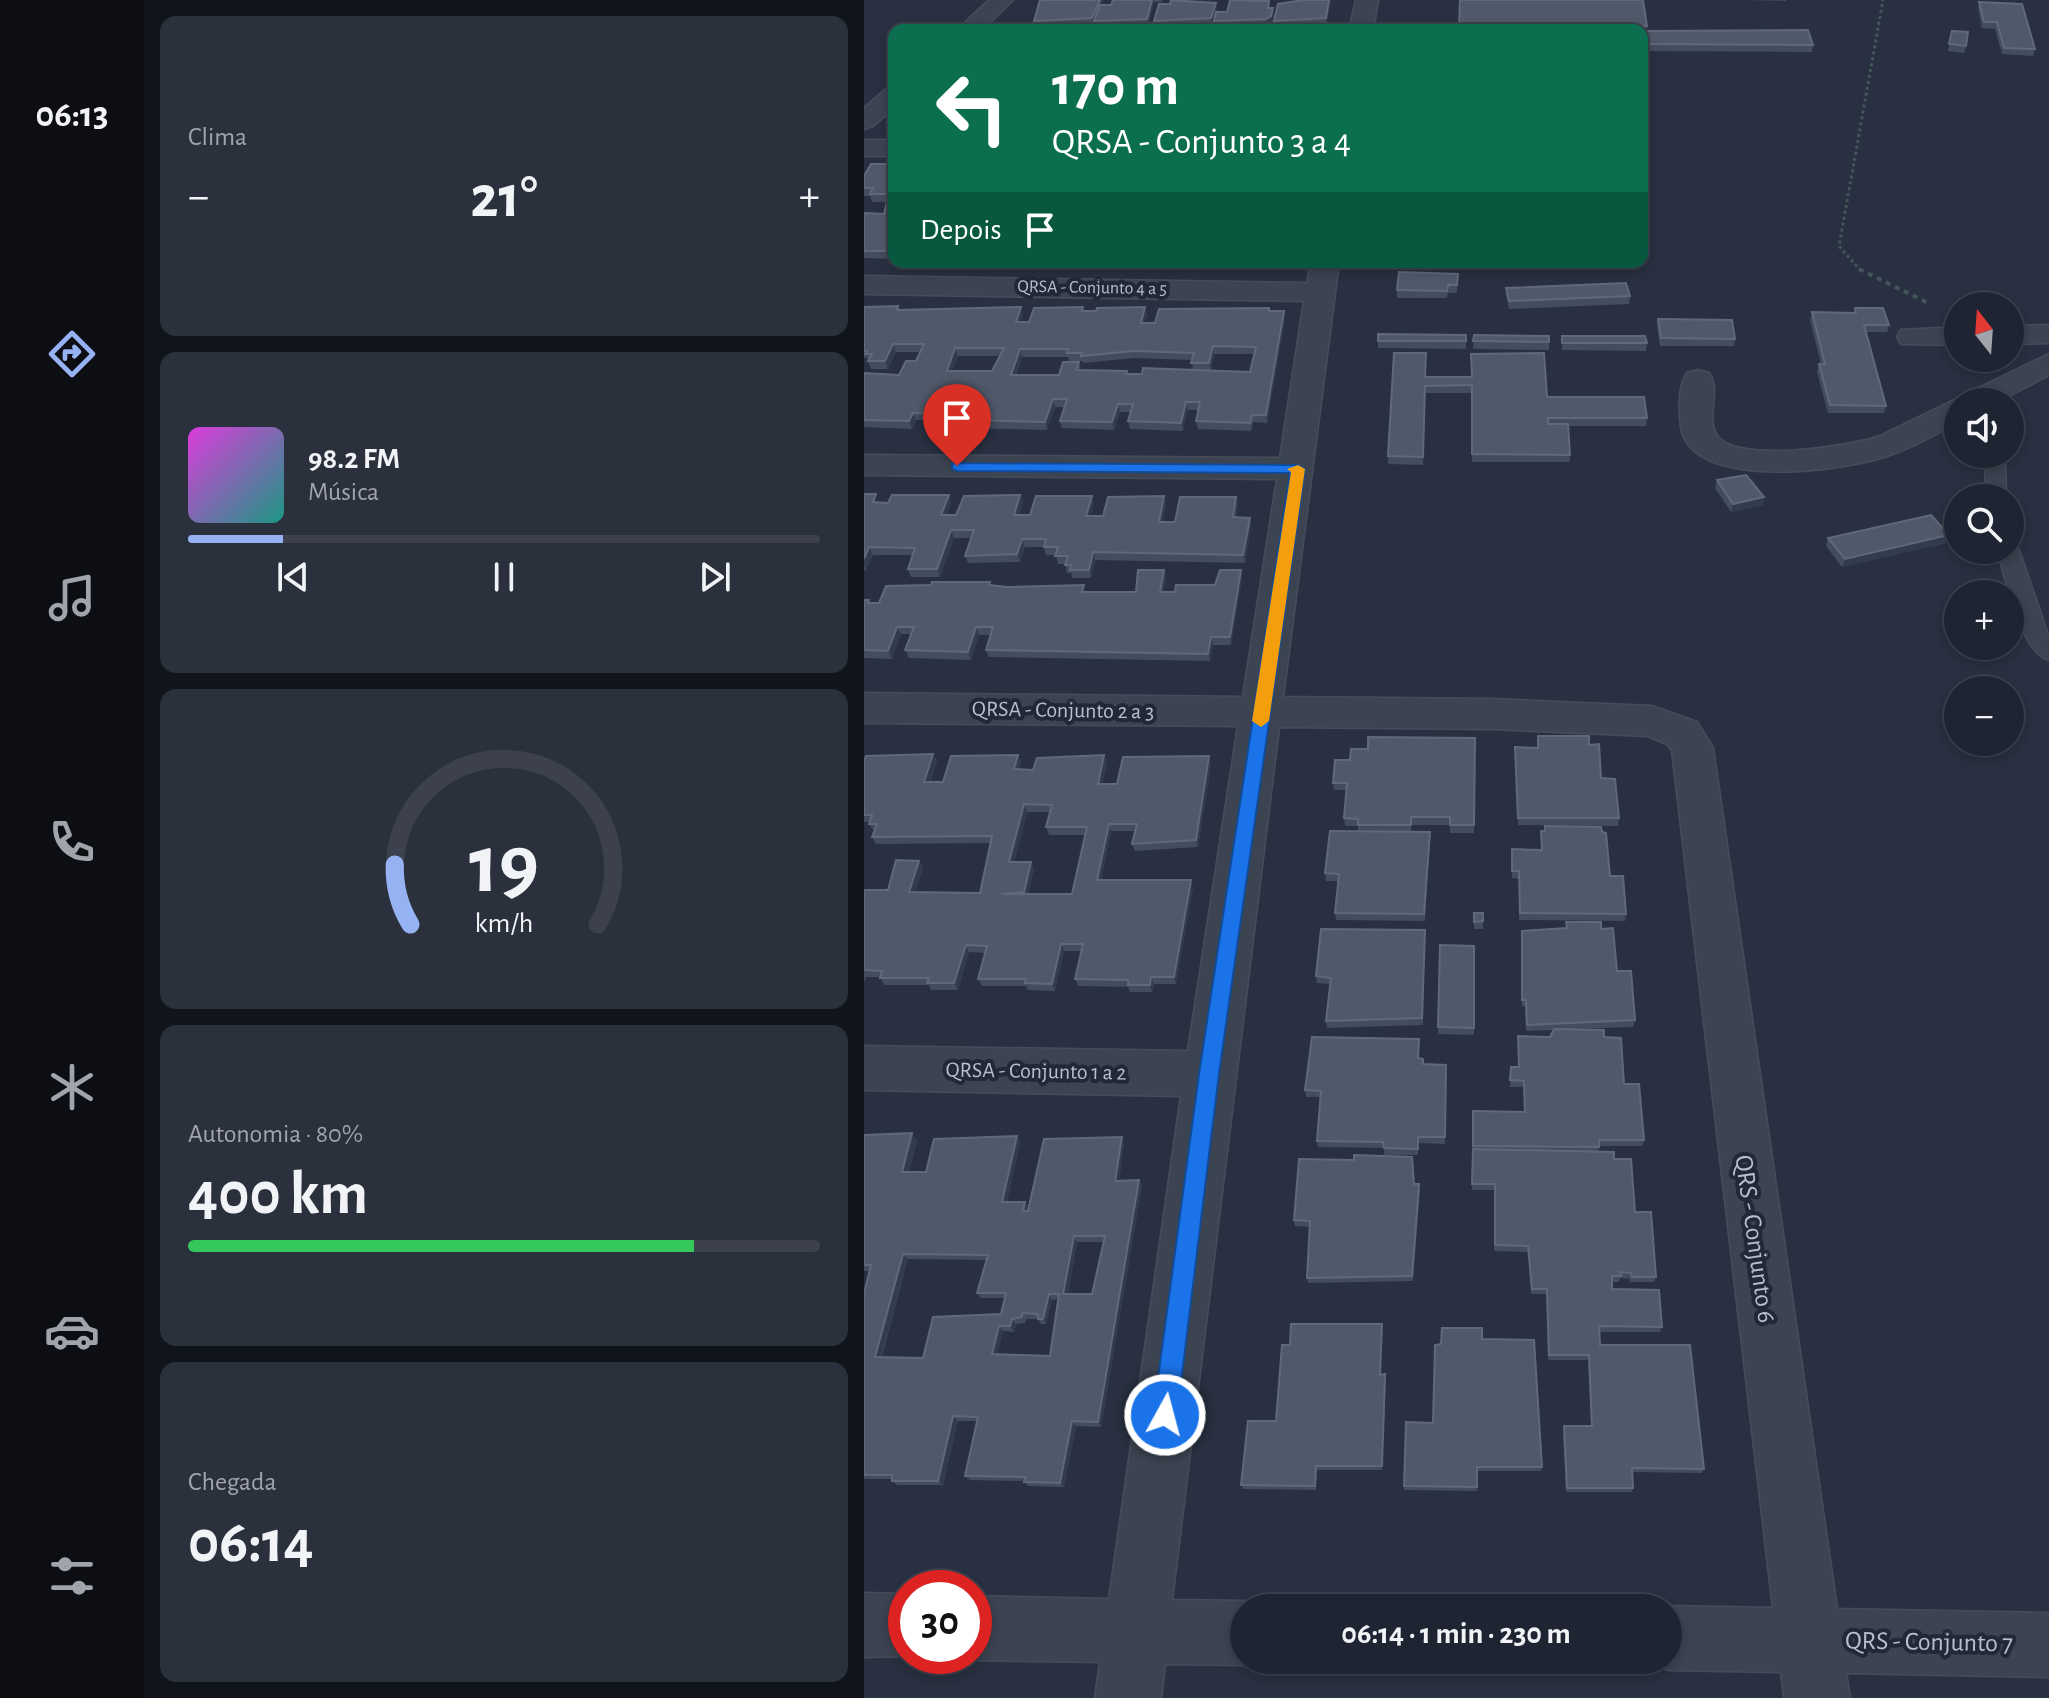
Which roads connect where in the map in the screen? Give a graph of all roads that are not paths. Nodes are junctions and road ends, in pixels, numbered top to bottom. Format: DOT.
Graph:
graph roads {
  1 [pos="1002,0"];
  2 [pos="1367,0"];
  3 [pos="976,24"];
  4 [pos="1362,24"];
  5 [pos="888,100"];
  6 [pos="864,121"];
  7 [pos="864,148"];
  8 [pos="888,148"];
  9 [pos="1323,277"];
  10 [pos="864,285"];
  11 [pos="2049,334"];
  12 [pos="2024,335"];
  13 [pos="1944,336"];
  14 [pos="1912,337"];
  15 [pos="2049,363"];
  16 [pos="1698,380"];
  17 [pos="2005,388"];
  18 [pos="1944,416"];
  19 [pos="864,465"];
  20 [pos="1298,469"];
  21 [pos="2013,564"];
  22 [pos="2049,652"];
  23 [pos="864,708"];
  24 [pos="1262,712"];
  25 [pos="1652,721"];
  26 [pos="864,1068"];
  27 [pos="1209,1074"];
  28 [pos="864,1625"];
  29 [pos="888,1626"];
  30 [pos="992,1628"];
  31 [pos="1137,1632"];
  32 [pos="1230,1633"];
  33 [pos="1682,1641"];
  34 [pos="2049,1645"];
  35 [pos="1813,1669"];
  36 [pos="1128,1698"];
  1 -- 3 [label="street"];
  2 -- 4 [label="street"];
  5 -- 6 [label="street"];
  7 -- 8 [label="street"];
  9 -- 10 [label="street, QRSA - Conjunto 4 a 5"];
  9 -- 20 [label="street"];
  11 -- 12 [label="street"];
  13 -- 14 [label="street"];
  15 -- 17 [label="street"];
  16 -- 18 [label="street"];
  19 -- 20 [label="street"];
  20 -- 24 [label="street"];
  21 -- 22 [label="lane"];
  23 -- 24 [label="street, QRSA - Conjunto 2 a 3"];
  24 -- 25 [label="street, QRSA - Conjunto 2 a 3"];
  24 -- 27 [label="street"];
  25 -- 35 [label="street, QRS - Conjunto 6"];
  26 -- 27 [label="street, QRSA - Conjunto 1 a 2"];
  27 -- 31 [label="street"];
  28 -- 29 [label="street"];
  30 -- 31 [label="street"];
  31 -- 32 [label="street"];
  31 -- 36 [label="street"];
  33 -- 35 [label="street"];
  34 -- 35 [label="street, QRS - Conjunto 7"];
}
